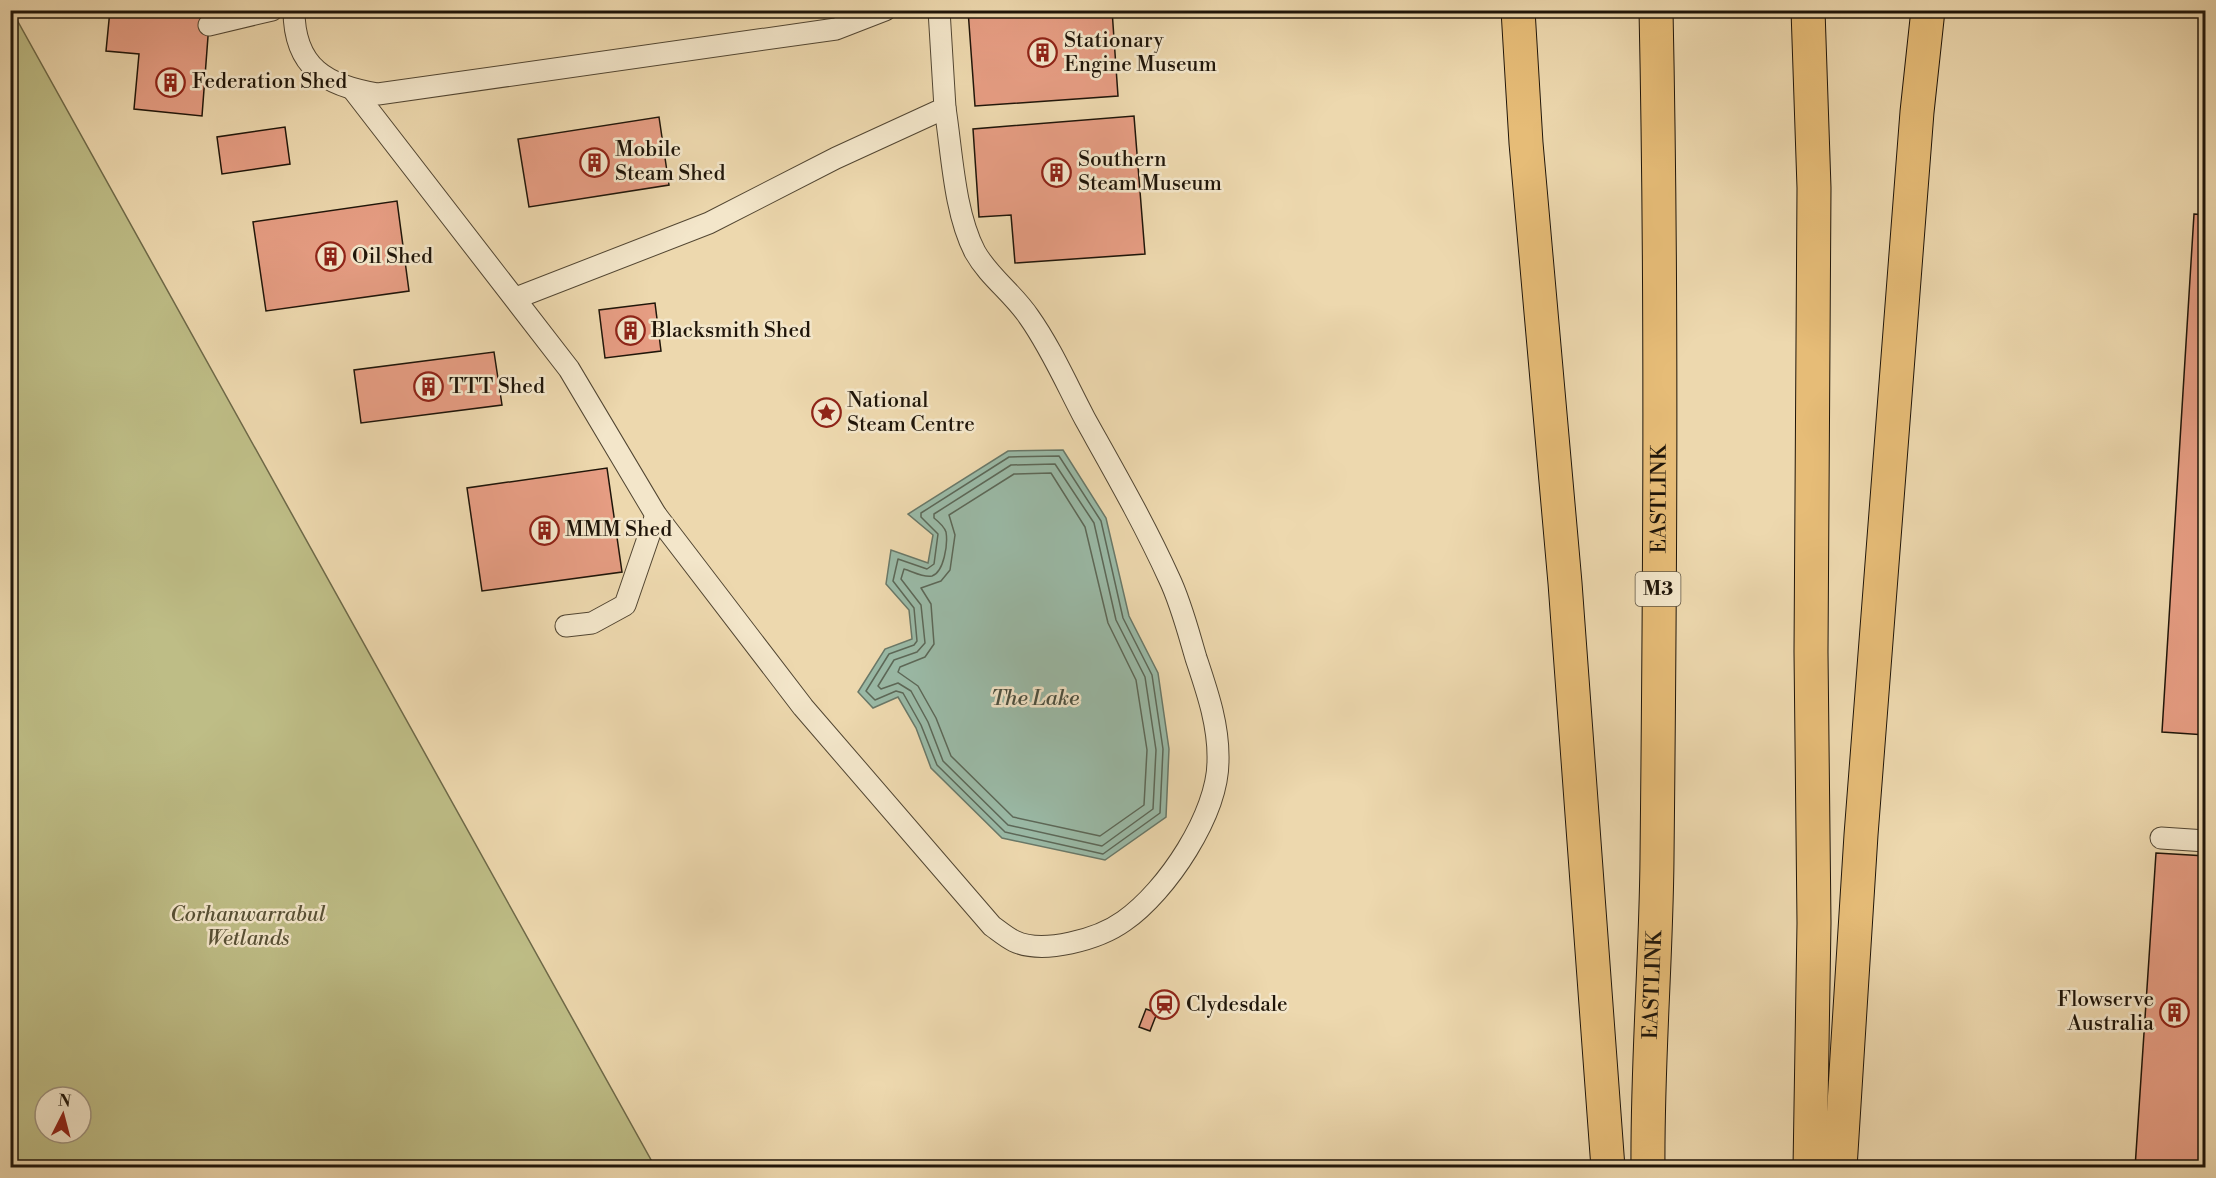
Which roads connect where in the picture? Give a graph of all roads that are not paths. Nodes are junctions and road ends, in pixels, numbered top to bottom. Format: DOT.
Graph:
graph roads {
  1 [pos="272,10"];
  2 [pos="294,10"];
  3 [pos="885,10"];
  4 [pos="939,10"];
  5 [pos="1518,10"];
  6 [pos="1656,10"];
  7 [pos="1809,10"];
  8 [pos="1928,10"];
  9 [pos="209,25"];
  10 [pos="354,91"];
  11 [pos="945,108"];
  12 [pos="516,298"];
  13 [pos="656,515"];
  14 [pos="566,626"];
  15 [pos="2161,838"];
  16 [pos="2205,841"];
  17 [pos="1608,1167"];
  18 [pos="1648,1167"];
  19 [pos="1810,1167"];
  20 [pos="1840,1167"];
  1 -- 9 [label="lane"];
  2 -- 10 [label="lane"];
  3 -- 10 [label="lane"];
  4 -- 11 [label="lane"];
  5 -- 17 [label="highway"];
  6 -- 18 [label="highway, EASTLINK / M3"];
  7 -- 19 [label="highway"];
  8 -- 20 [label="highway"];
  10 -- 12 [label="lane"];
  11 -- 12 [label="lane"];
  11 -- 13 [label="lane"];
  12 -- 13 [label="lane"];
  13 -- 14 [label="lane"];
  15 -- 16 [label="lane"];
}
